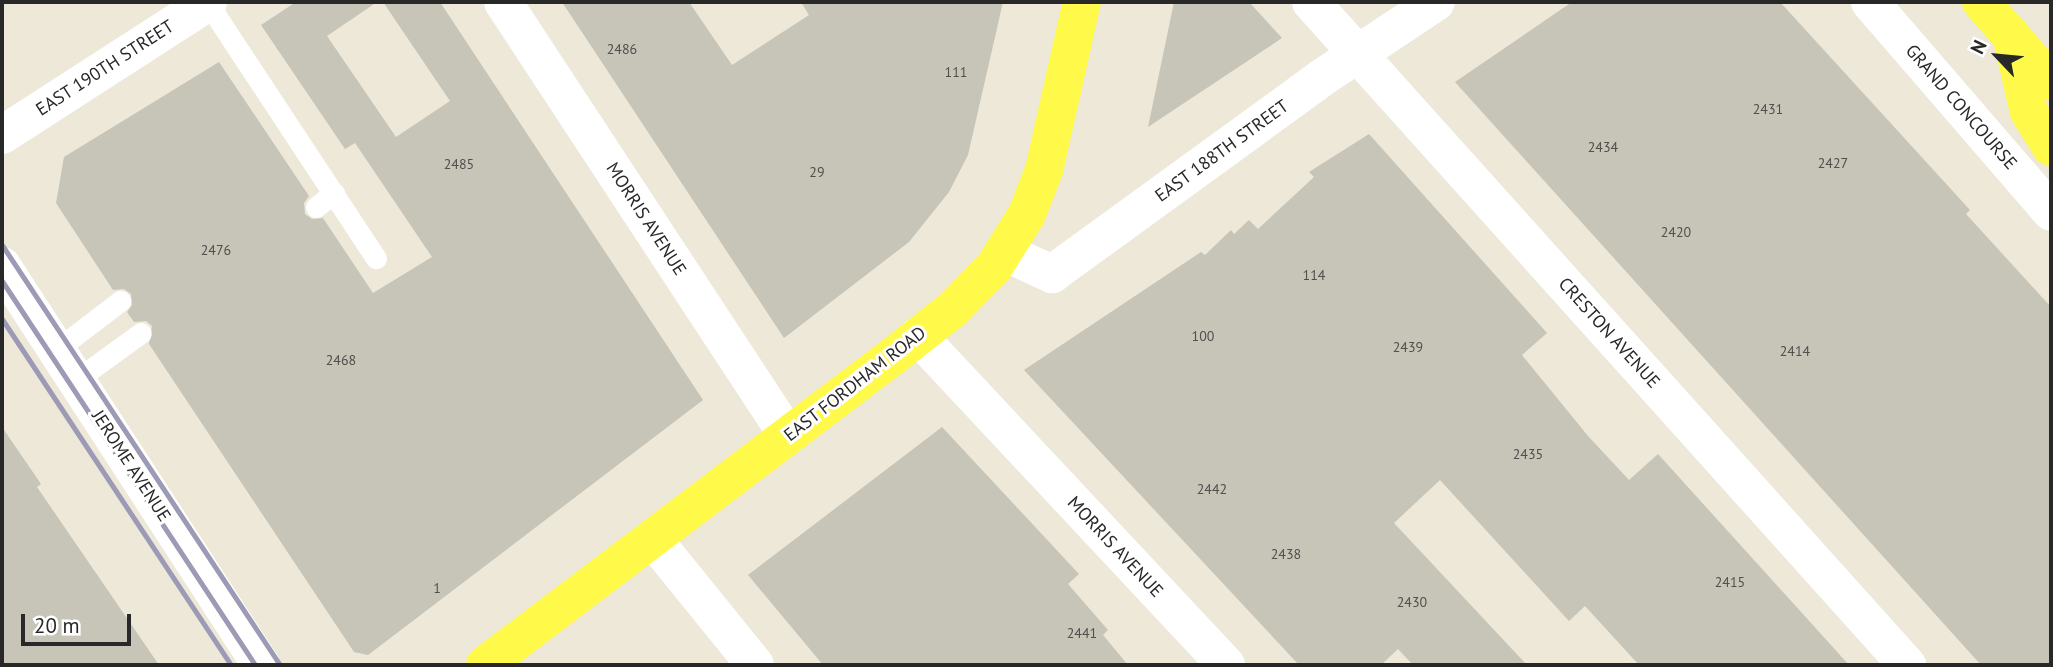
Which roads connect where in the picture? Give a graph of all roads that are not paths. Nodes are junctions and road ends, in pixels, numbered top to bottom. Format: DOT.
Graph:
graph roads {
  1 [pos="208,2"];
  2 [pos="503,2"];
  3 [pos="1082,2"];
  4 [pos="1311,2"];
  5 [pos="1436,2"];
  6 [pos="1870,2"];
  7 [pos="1981,2"];
  8 [pos="2011,35"];
  9 [pos="1359,54"];
  10 [pos="2051,80"];
  11 [pos="2,135"];
  12 [pos="2051,147"];
  13 [pos="334,193"];
  14 [pos="316,207"];
  15 [pos="2051,212"];
  16 [pos="1006,253"];
  17 [pos="376,258"];
  18 [pos="2,267"];
  19 [pos="120,301"];
  20 [pos="141,333"];
  21 [pos="918,337"];
  22 [pos="66,365"];
  23 [pos="788,436"];
  24 [pos="653,539"];
  25 [pos="261,665"];
  26 [pos="485,665"];
  27 [pos="755,665"];
  28 [pos="1226,665"];
  29 [pos="1907,665"];
  1 -- 11 [label="street, EAST 190TH STREET"];
  1 -- 13 [label="lane"];
  2 -- 23 [label="street, MORRIS AVENUE"];
  3 -- 16 [label="main road, EAST FORDHAM ROAD"];
  4 -- 9 [label="street, CRESTON AVENUE"];
  5 -- 9 [label="street, EAST 188TH STREET"];
  6 -- 15 [label="street, GRAND CONCOURSE"];
  7 -- 8 [label="main road"];
  8 -- 10 [label="main road"];
  8 -- 12 [label="main road"];
  9 -- 16 [label="street, EAST 188TH STREET"];
  9 -- 29 [label="street, CRESTON AVENUE"];
  13 -- 14 [label="lane"];
  13 -- 17 [label="lane"];
  16 -- 21 [label="main road, EAST FORDHAM ROAD"];
  18 -- 22 [label="street, JEROME AVENUE"];
  19 -- 22 [label="lane"];
  20 -- 22 [label="lane"];
  21 -- 23 [label="main road, EAST FORDHAM ROAD"];
  21 -- 28 [label="street, MORRIS AVENUE"];
  22 -- 25 [label="street, JEROME AVENUE"];
  23 -- 24 [label="main road, EAST FORDHAM ROAD"];
  24 -- 26 [label="main road, EAST FORDHAM ROAD"];
  24 -- 27 [label="street"];
}
